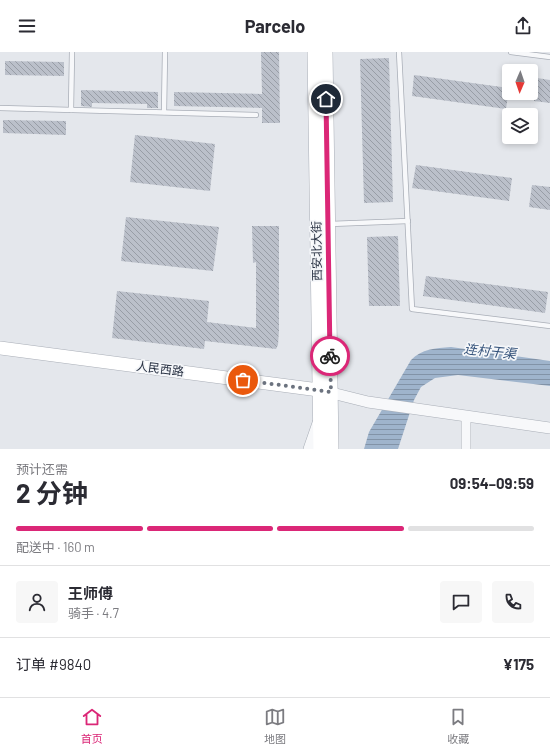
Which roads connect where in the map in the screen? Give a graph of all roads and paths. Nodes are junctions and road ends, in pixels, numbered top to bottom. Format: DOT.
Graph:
graph roads {
  1 [pos="72,52"];
  2 [pos="165,52"];
  3 [pos="314,52"];
  4 [pos="326,52"];
  5 [pos="399,52"];
  6 [pos="511,52"];
  7 [pos="550,57"];
  8 [pos="0,108"];
  9 [pos="71,110"];
  10 [pos="164,112"];
  11 [pos="256,115"];
  12 [pos="408,221"];
  13 [pos="328,224"];
  14 [pos="550,326"];
  15 [pos="0,348"];
  16 [pos="325,391"];
  17 [pos="466,416"];
  18 [pos="320,420"];
  19 [pos="550,428"];
  20 [pos="309,449"];
  21 [pos="320,449"];
  22 [pos="332,449"];
  23 [pos="466,449"];
  1 -- 9 [label="lane"];
  2 -- 10 [label="lane"];
  3 -- 16 [label="main road, 西安北大街"];
  4 -- 13 [label="main road, 西安北大街"];
  5 -- 12 [label="lane"];
  6 -- 7 [label="lane"];
  8 -- 9 [label="lane"];
  9 -- 10 [label="lane"];
  10 -- 11 [label="lane"];
  12 -- 13 [label="lane"];
  12 -- 14 [label="lane"];
  13 -- 16 [label="main road, 西安北大街"];
  15 -- 16 [label="main road, 人民西路"];
  16 -- 17 [label="street"];
  16 -- 18 [label="main road, 西安北大街"];
  16 -- 22 [label="main road, 西安北大街"];
  17 -- 19 [label="street"];
  17 -- 23 [label="street"];
  18 -- 20 [label="street"];
  18 -- 21 [label="main road, 西安北大街"];
}
